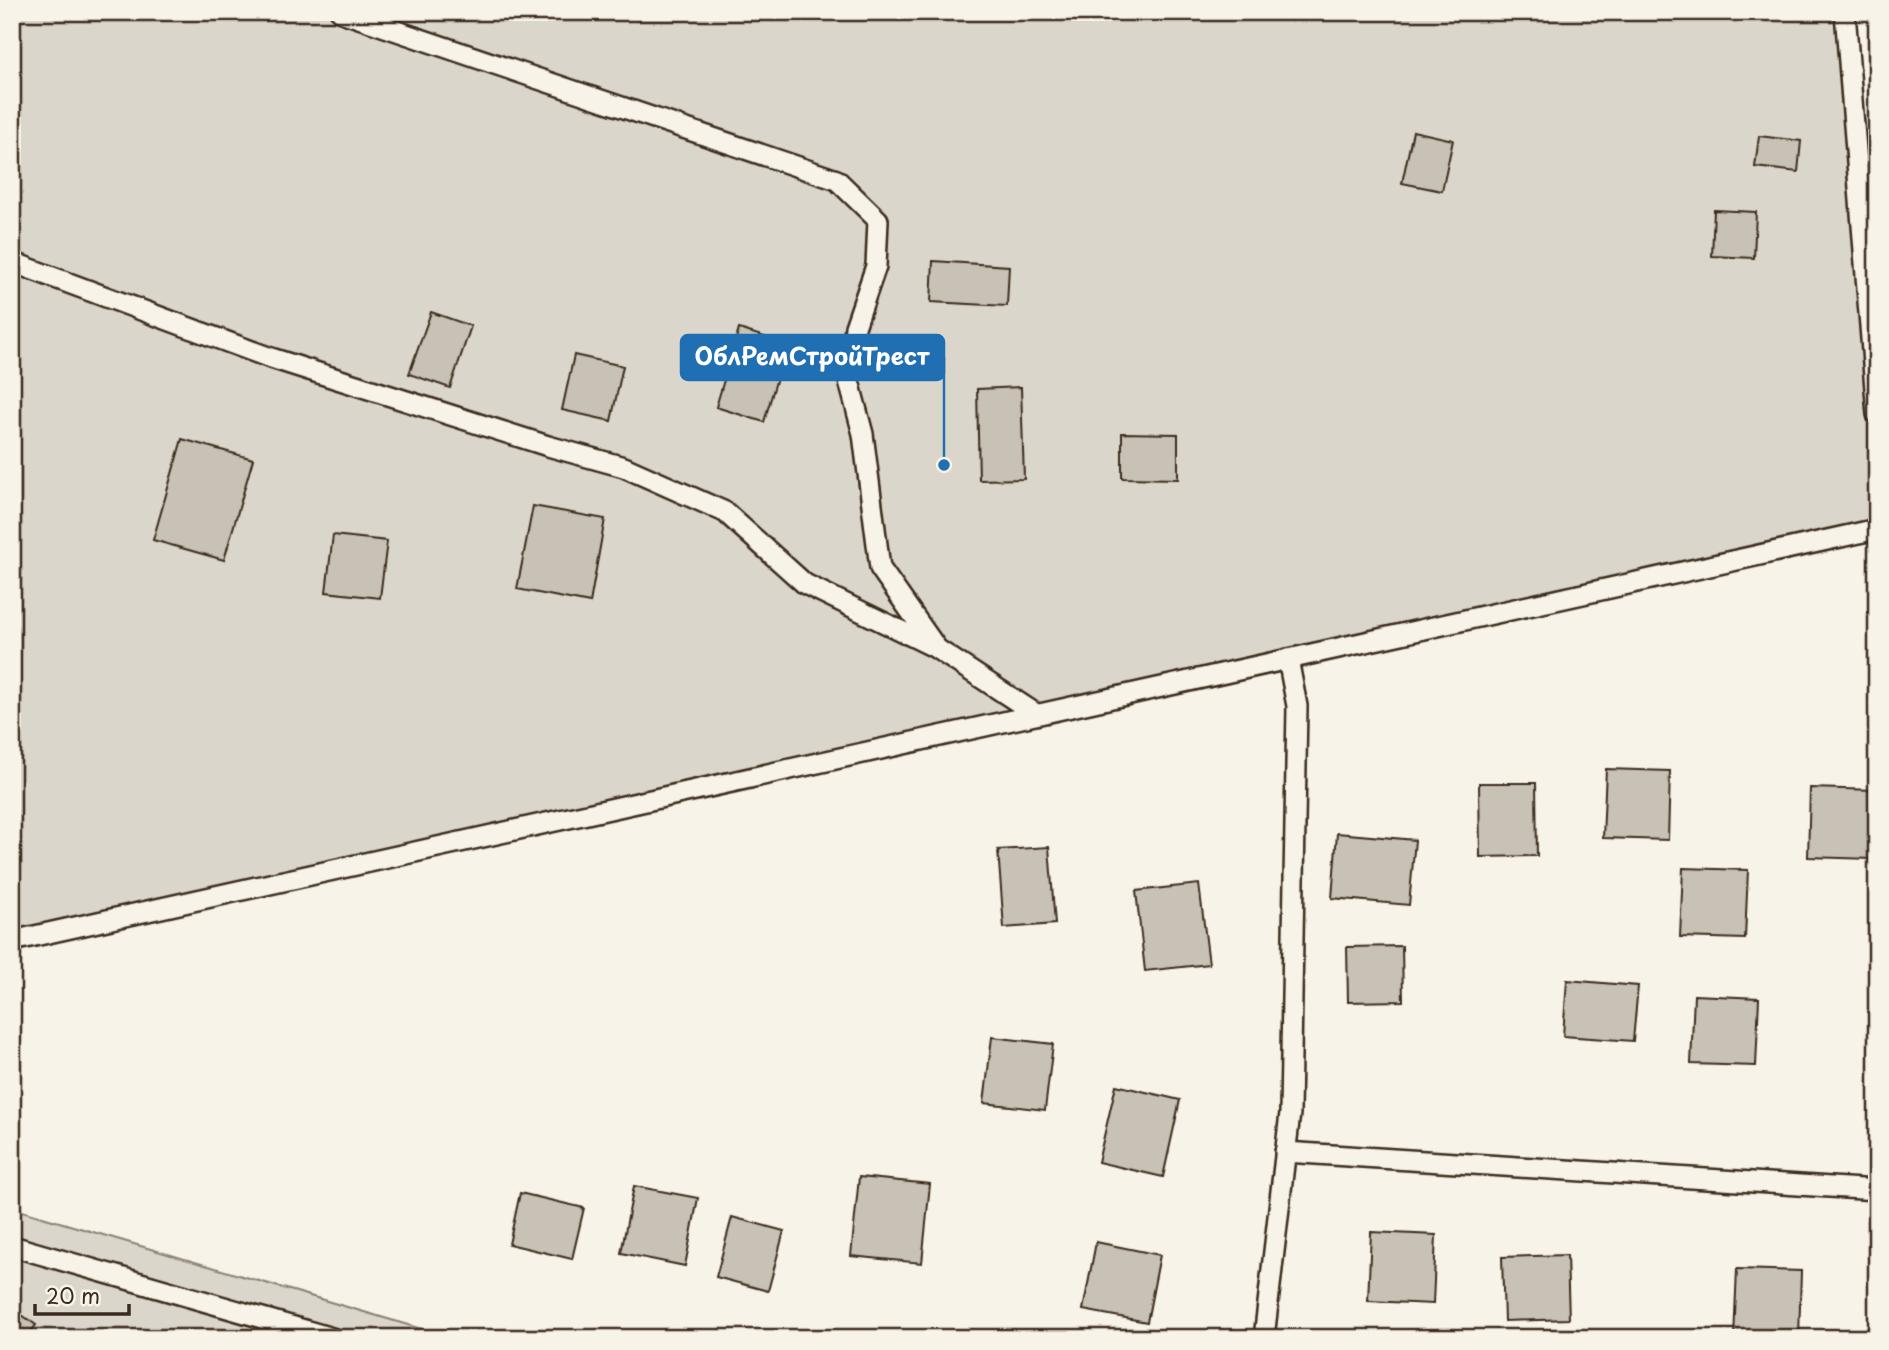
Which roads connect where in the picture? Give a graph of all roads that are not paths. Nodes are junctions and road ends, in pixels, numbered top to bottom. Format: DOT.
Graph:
graph roads {
  1 [pos="341,12"];
  2 [pos="1844,12"];
  3 [pos="12,262"];
  4 [pos="1877,414"];
  5 [pos="1877,529"];
  6 [pos="937,649"];
  7 [pos="1288,659"];
  8 [pos="1036,714"];
  9 [pos="12,941"];
  10 [pos="1286,1152"];
  11 [pos="1877,1190"];
  12 [pos="12,1245"];
  13 [pos="332,1338"];
  14 [pos="1264,1338"];
  1 -- 6 [label="lane"];
  2 -- 4 [label="lane"];
  3 -- 6 [label="lane"];
  5 -- 7 [label="lane"];
  6 -- 8 [label="lane"];
  7 -- 8 [label="lane"];
  7 -- 10 [label="lane"];
  8 -- 9 [label="lane"];
  10 -- 11 [label="lane"];
  10 -- 14 [label="lane"];
  12 -- 13 [label="lane"];
}
